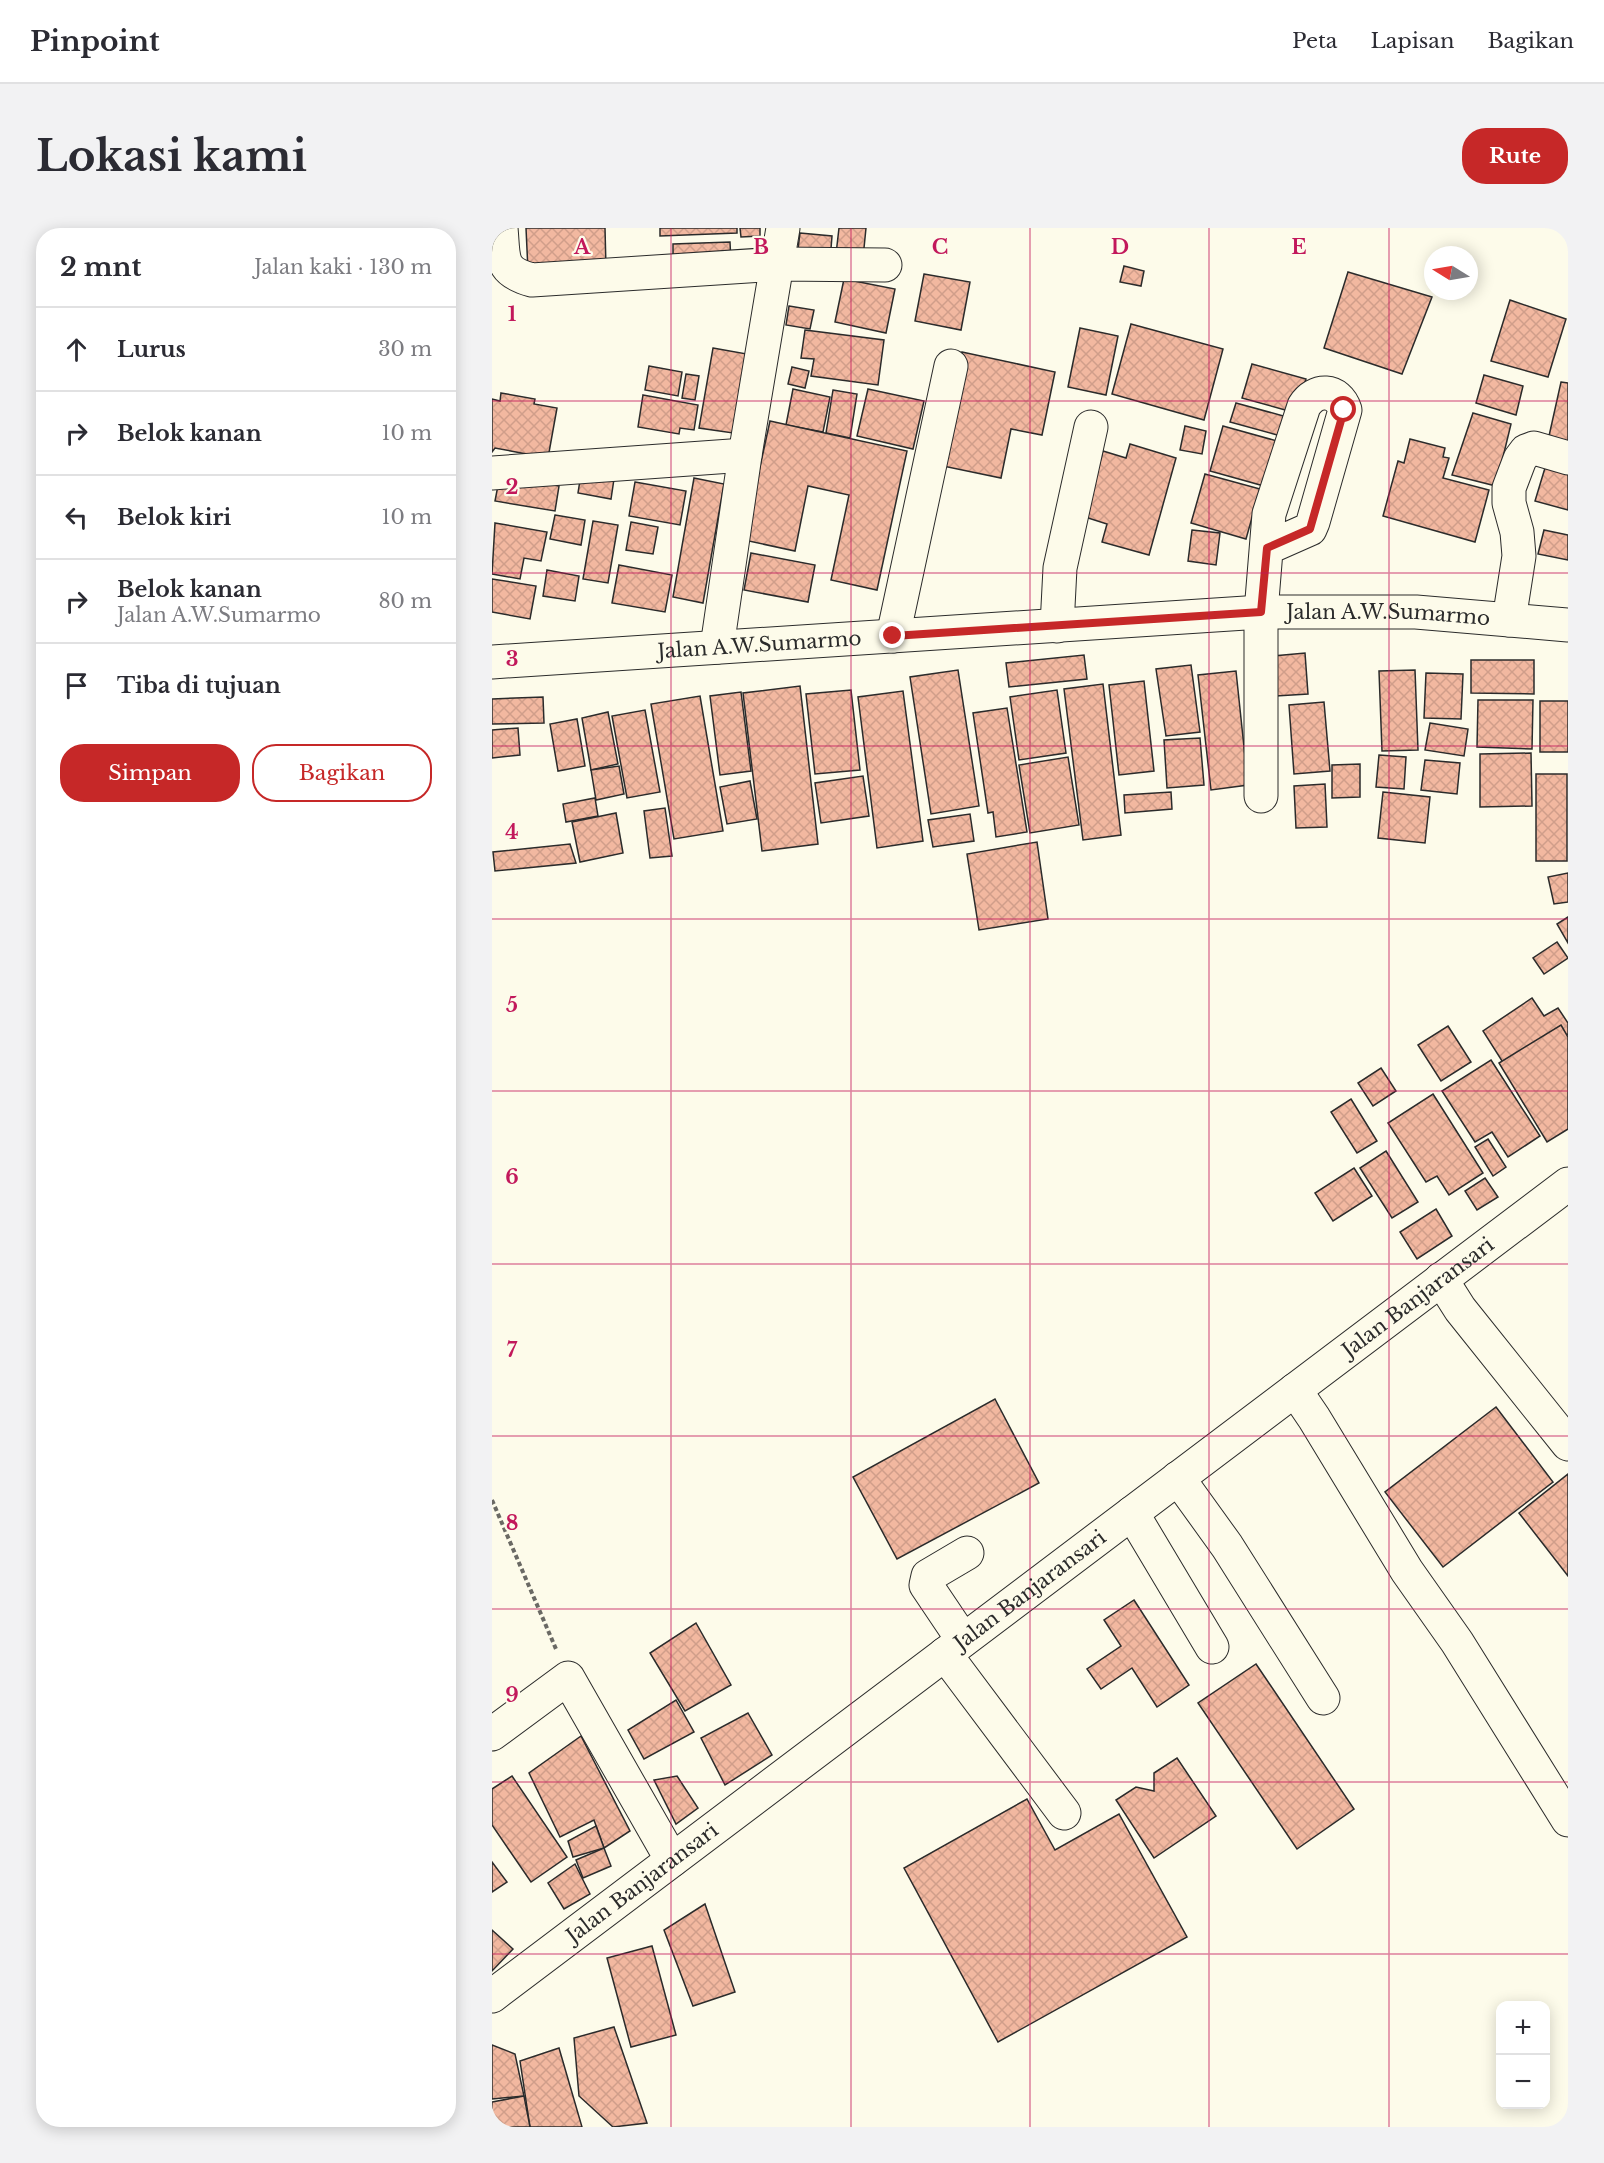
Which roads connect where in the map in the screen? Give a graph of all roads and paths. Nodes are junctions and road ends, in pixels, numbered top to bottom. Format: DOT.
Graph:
graph roads {
  1 [pos="501,228"];
  2 [pos="783,228"];
  3 [pos="778,264"];
  4 [pos="885,265"];
  5 [pos="951,366"];
  6 [pos="1091,427"];
  7 [pos="745,455"];
  8 [pos="1568,458"];
  9 [pos="492,473"];
  10 [pos="1267,548"];
  11 [pos="1261,612"];
  12 [pos="1509,620"];
  13 [pos="1568,625"];
  14 [pos="1057,626"];
  15 [pos="893,636"];
  16 [pos="717,647"];
  17 [pos="492,662"];
  18 [pos="1261,796"];
  19 [pos="1568,1184"];
  20 [pos="1441,1279"];
  21 [pos="1295,1390"];
  22 [pos="1568,1444"];
  23 [pos="1178,1478"];
  24 [pos="492,1500"];
  25 [pos="1132,1513"];
  26 [pos="967,1553"];
  27 [pos="954,1647"];
  28 [pos="1212,1647"];
  29 [pos="568,1678"];
  30 [pos="1323,1698"];
  31 [pos="492,1734"];
  32 [pos="1064,1813"];
  33 [pos="1568,1820"];
  34 [pos="672,1860"];
  35 [pos="492,1996"];
  1 -- 3 [label="street"];
  2 -- 3 [label="street"];
  3 -- 4 [label="street"];
  3 -- 7 [label="street"];
  5 -- 15 [label="street"];
  6 -- 14 [label="street"];
  7 -- 9 [label="street"];
  7 -- 16 [label="street"];
  8 -- 12 [label="street"];
  10 -- 11 [label="street"];
  11 -- 12 [label="street, Jalan A.W.Sumarmo"];
  11 -- 14 [label="street, Jalan A.W.Sumarmo"];
  11 -- 18 [label="street"];
  12 -- 13 [label="street, Jalan A.W.Sumarmo"];
  14 -- 15 [label="street, Jalan A.W.Sumarmo"];
  15 -- 16 [label="street, Jalan A.W.Sumarmo"];
  16 -- 17 [label="street, Jalan A.W.Sumarmo"];
  19 -- 20 [label="street, Jalan Banjaransari"];
  20 -- 21 [label="street, Jalan Banjaransari"];
  20 -- 22 [label="street"];
  21 -- 23 [label="street, Jalan Banjaransari"];
  21 -- 33 [label="street"];
  23 -- 25 [label="street, Jalan Banjaransari"];
  23 -- 30 [label="street"];
  24 -- 29 [label="path"];
  25 -- 27 [label="street, Jalan Banjaransari"];
  25 -- 28 [label="street"];
  26 -- 27 [label="street"];
  27 -- 32 [label="street"];
  27 -- 34 [label="street, Jalan Banjaransari"];
  29 -- 31 [label="street"];
  29 -- 34 [label="street"];
  34 -- 35 [label="street, Jalan Banjaransari"];
}
